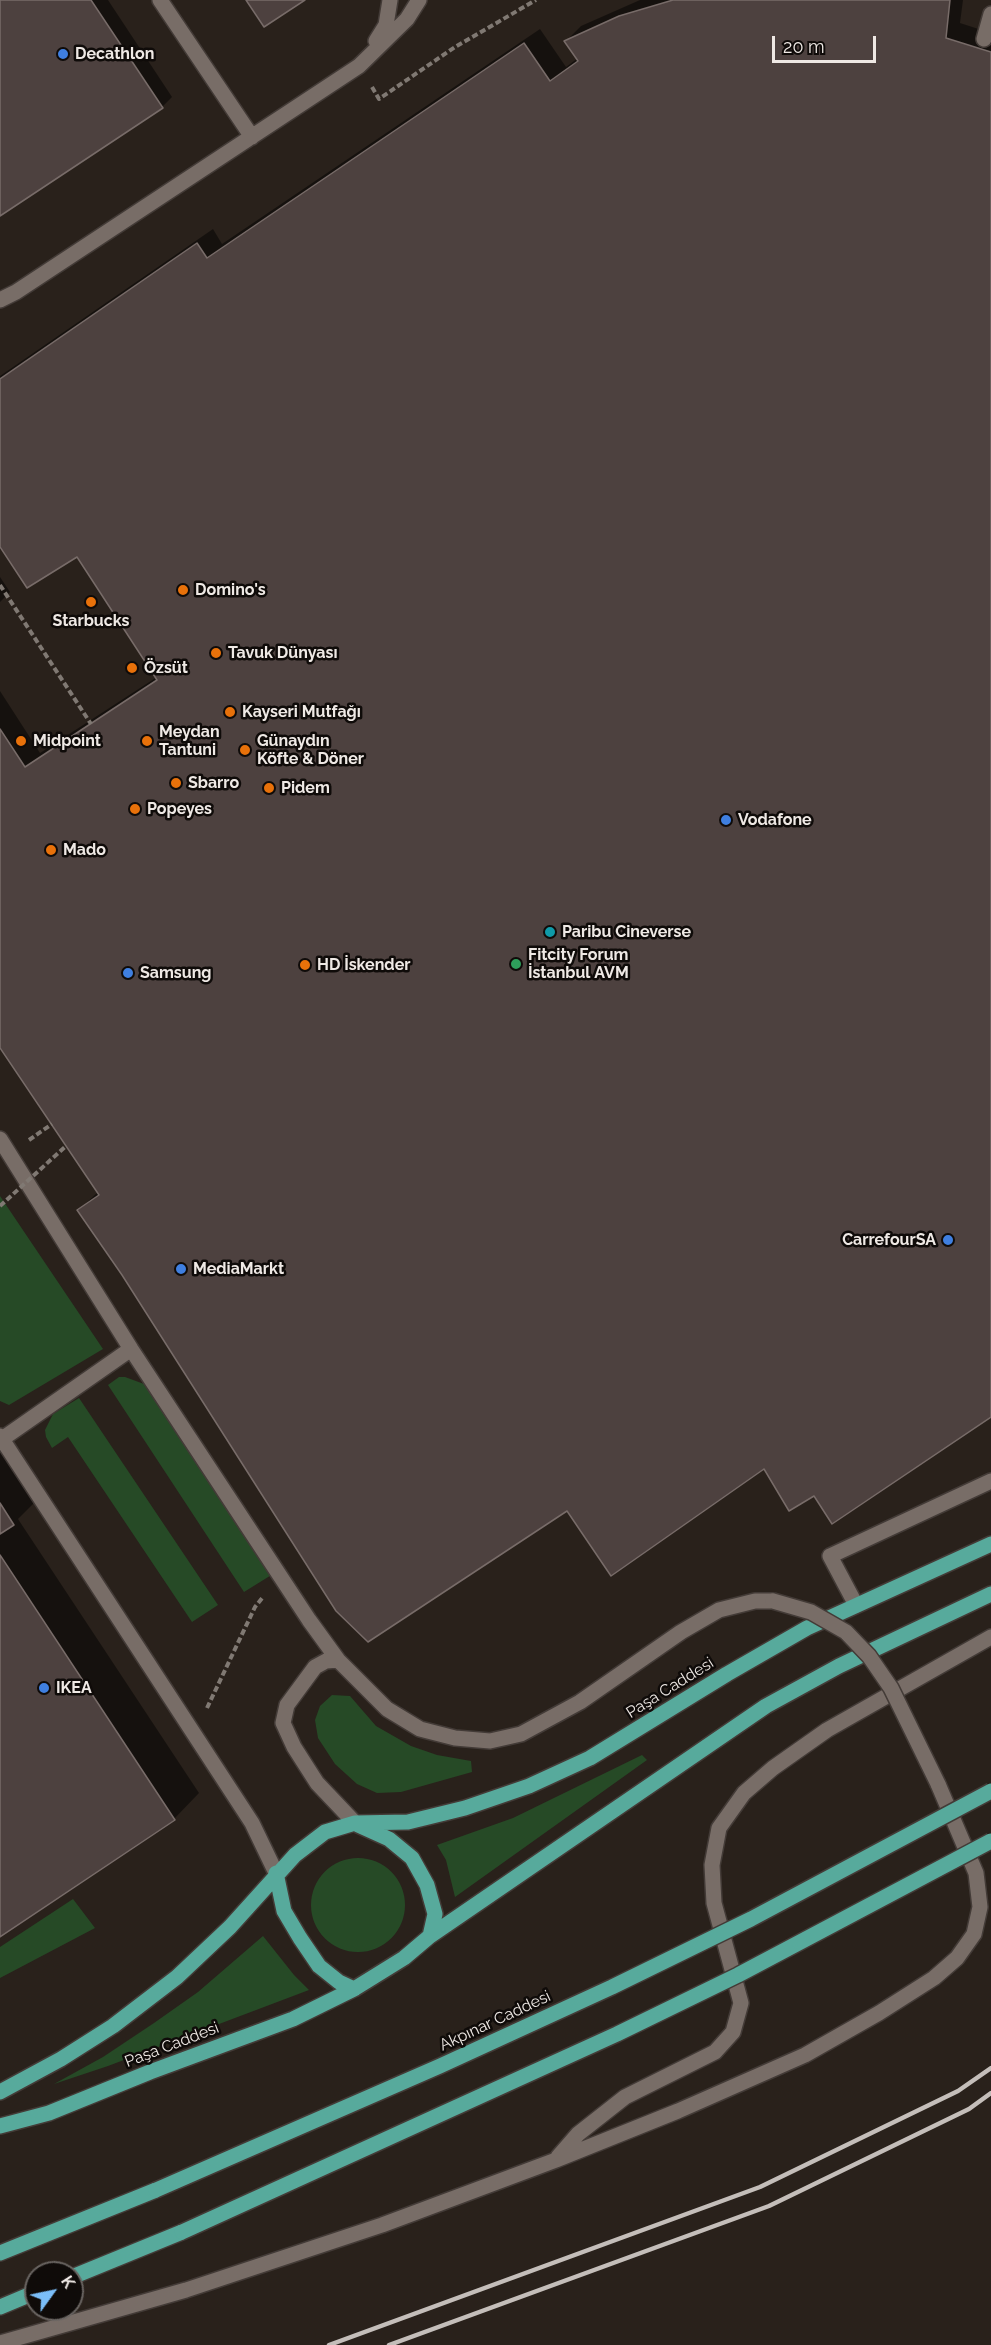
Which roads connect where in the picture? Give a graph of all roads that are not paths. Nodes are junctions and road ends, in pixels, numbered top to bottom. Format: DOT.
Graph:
graph roads {
  1 [pos="160,0"];
  2 [pos="390,0"];
  3 [pos="419,0"];
  4 [pos="991,14"];
  5 [pos="984,39"];
  6 [pos="359,66"];
  7 [pos="252,137"];
  8 [pos="0,300"];
  9 [pos="0,1139"];
  10 [pos="131,1349"];
  11 [pos="1,1437"];
  12 [pos="991,1480"];
  13 [pos="991,1544"];
  14 [pos="991,1594"];
  15 [pos="856,1605"];
  16 [pos="991,1637"];
  17 [pos="338,1660"];
  18 [pos="991,1791"];
  19 [pos="355,1823"];
  20 [pos="991,1841"];
  21 [pos="276,1873"];
  22 [pos="430,1936"];
  23 [pos="354,1989"];
  24 [pos="0,2092"];
  25 [pos="0,2126"];
  26 [pos="556,2160"];
  27 [pos="0,2253"];
  28 [pos="84,2272"];
  29 [pos="24,2297"];
  30 [pos="0,2307"];
  31 [pos="0,2343"];
  1 -- 7 [label="street"];
  2 -- 6 [label="street"];
  3 -- 6 [label="street"];
  4 -- 5 [label="street"];
  6 -- 7 [label="street"];
  7 -- 8 [label="street"];
  9 -- 10 [label="street"];
  10 -- 11 [label="street"];
  10 -- 17 [label="street"];
  11 -- 21 [label="street"];
  12 -- 15 [label="street"];
  13 -- 15 [label="main road, Paşa Caddesi"];
  14 -- 22 [label="main road"];
  15 -- 19 [label="main road, Paşa Caddesi"];
  16 -- 26 [label="street"];
  17 -- 19 [label="street"];
  17 -- 26 [label="street, bridge"];
  18 -- 27 [label="main road, Akpınar Caddesi, bridge"];
  19 -- 21 [label="main road"];
  19 -- 22 [label="main road"];
  20 -- 28 [label="main road, bridge"];
  21 -- 23 [label="main road"];
  21 -- 24 [label="main road"];
  22 -- 23 [label="main road"];
  23 -- 25 [label="main road, Paşa Caddesi"];
  26 -- 31 [label="street"];
  29 -- 30 [label="main road"];
}
